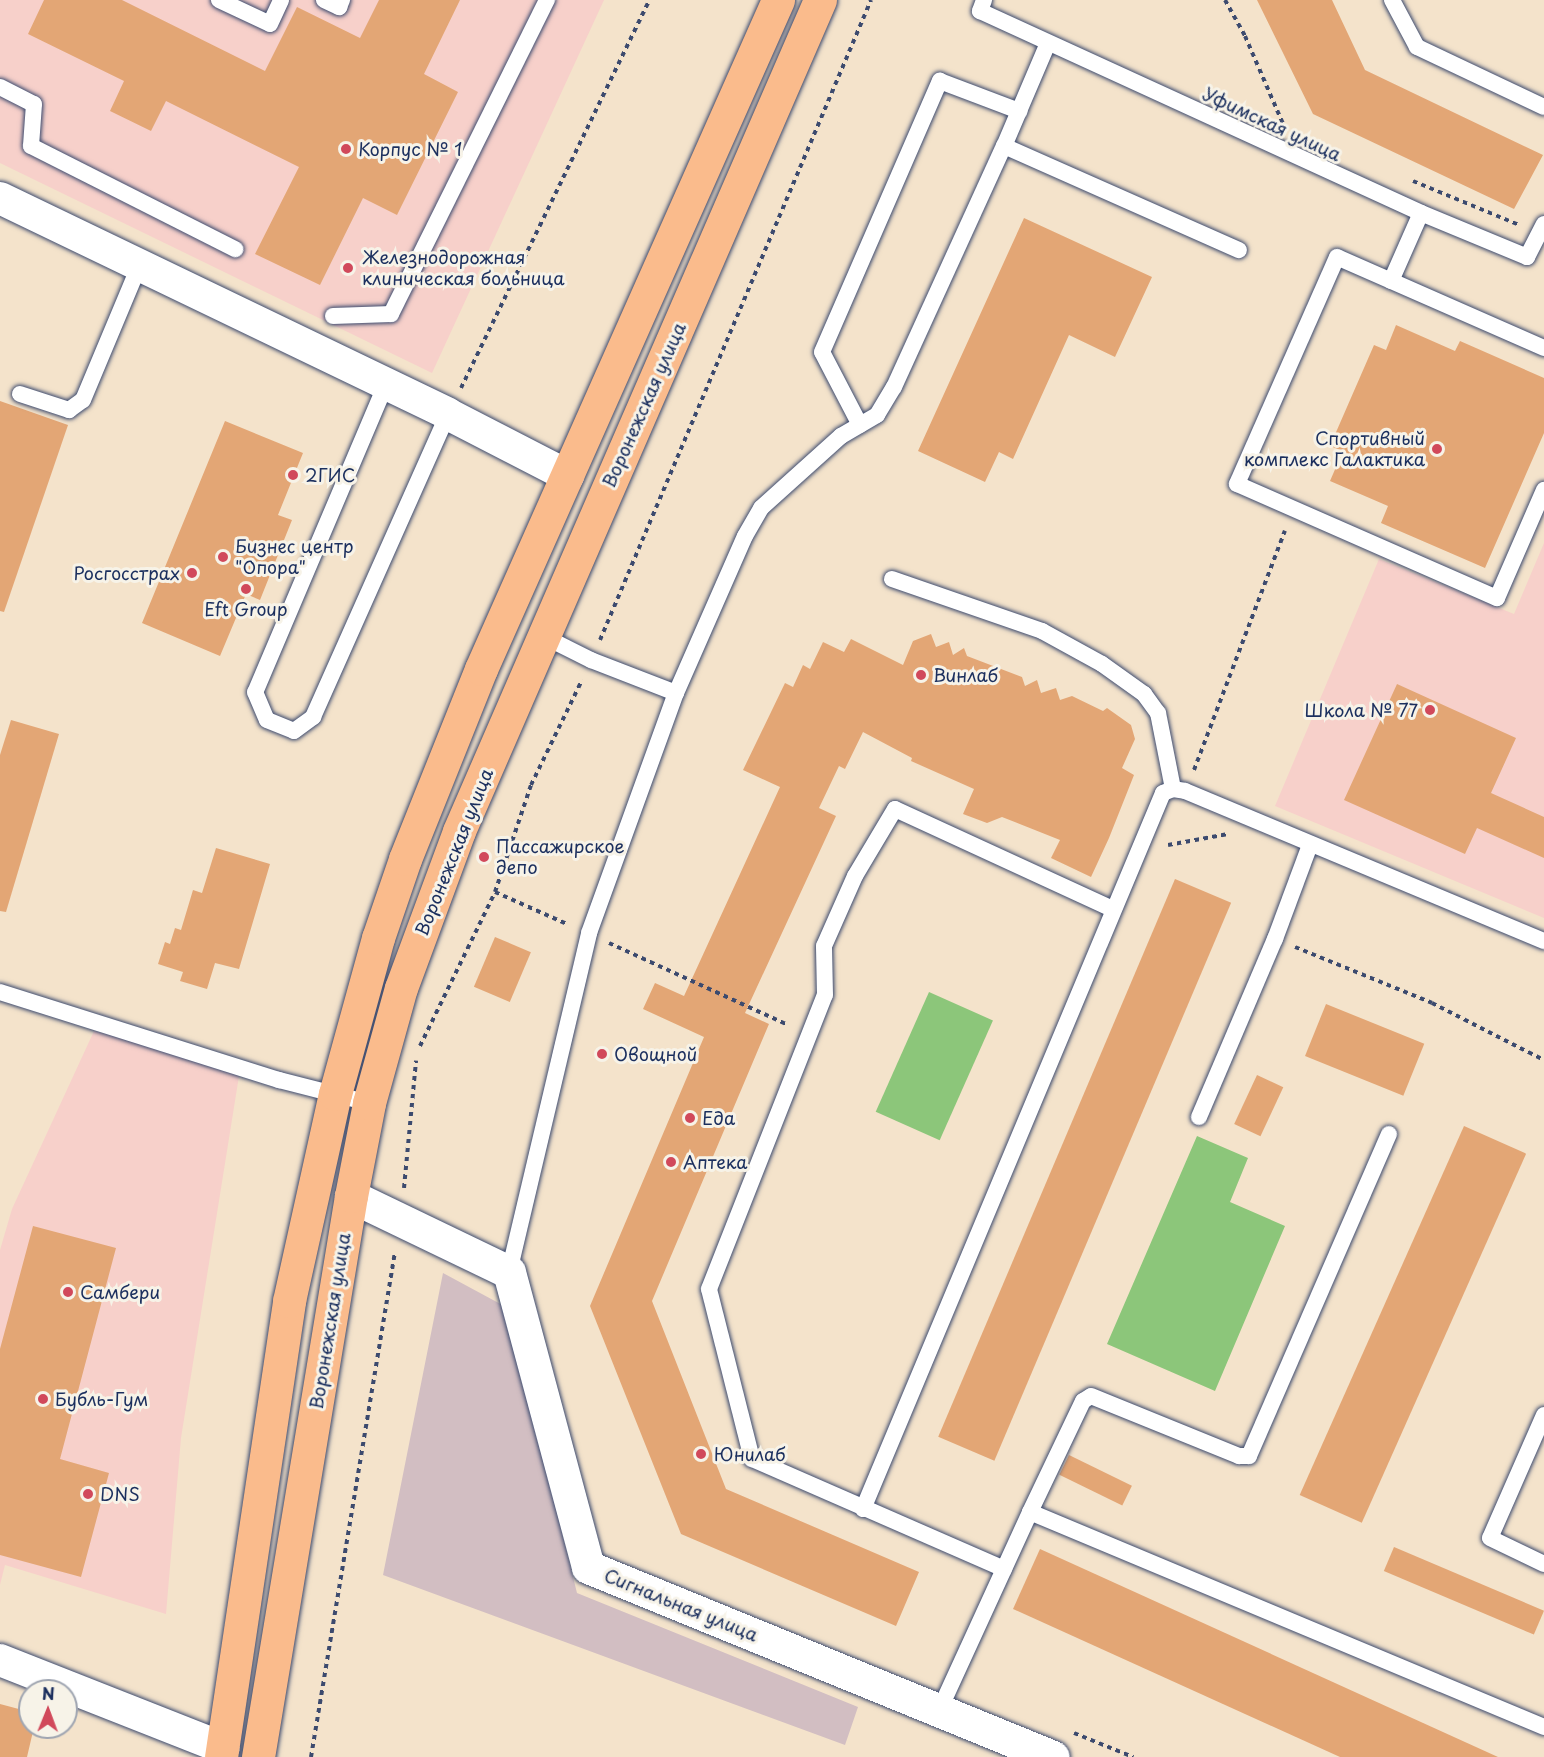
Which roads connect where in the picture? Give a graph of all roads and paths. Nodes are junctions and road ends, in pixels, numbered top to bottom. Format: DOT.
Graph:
graph roads {
  1 [pos="219,0"];
  2 [pos="281,0"];
  3 [pos="324,0"];
  4 [pos="342,0"];
  5 [pos="547,0"];
  6 [pos="649,0"];
  7 [pos="778,0"];
  8 [pos="820,0"];
  9 [pos="871,0"];
  10 [pos="984,0"];
  11 [pos="1225,0"];
  12 [pos="1392,0"];
  13 [pos="1048,43"];
  14 [pos="0,87"];
  15 [pos="1544,107"];
  16 [pos="1019,111"];
  17 [pos="1285,127"];
  18 [pos="1004,146"];
  19 [pos="1407,178"];
  20 [pos="0,198"];
  21 [pos="1421,213"];
  22 [pos="1542,229"];
  23 [pos="235,249"];
  24 [pos="1239,250"];
  25 [pos="140,266"];
  26 [pos="1391,281"];
  27 [pos="333,316"];
  28 [pos="1544,348"];
  29 [pos="386,384"];
  30 [pos="20,394"];
  31 [pos="448,414"];
  32 [pos="860,425"];
  33 [pos="568,476"];
  34 [pos="1544,490"];
  35 [pos="1293,510"];
  36 [pos="892,579"];
  37 [pos="544,637"];
  38 [pos="591,660"];
  39 [pos="676,693"];
  40 [pos="1179,790"];
  41 [pos="1270,827"];
  42 [pos="1310,845"];
  43 [pos="1137,850"];
  44 [pos="495,892"];
  45 [pos="1113,909"];
  46 [pos="589,933"];
  47 [pos="1275,939"];
  48 [pos="1544,941"];
  49 [pos="0,992"];
  50 [pos="810,1035"];
  51 [pos="1544,1060"];
  52 [pos="335,1094"];
  53 [pos="369,1103"];
  54 [pos="1199,1117"];
  55 [pos="1389,1134"];
  56 [pos="351,1196"];
  57 [pos="401,1216"];
  58 [pos="509,1272"];
  59 [pos="1544,1415"];
  60 [pos="863,1509"];
  61 [pos="1030,1512"];
  62 [pos="1544,1564"];
  63 [pos="1004,1569"];
  64 [pos="0,1660"];
  65 [pos="939,1711"];
  66 [pos="1544,1727"];
  67 [pos="222,1753"];
  68 [pos="258,1757"];
  69 [pos="311,1757"];
  70 [pos="1053,1757"];
  1 -- 2 [label="lane"];
  3 -- 4 [label="lane"];
  5 -- 27 [label="lane"];
  6 -- 31 [label="path"];
  7 -- 33 [label="main road"];
  8 -- 37 [label="main road, Воронежская улица"];
  9 -- 38 [label="path"];
  10 -- 13 [label="lane, Уфимская улица"];
  11 -- 17 [label="path"];
  12 -- 15 [label="lane"];
  13 -- 16 [label="lane"];
  13 -- 21 [label="lane, Уфимская улица"];
  14 -- 23 [label="lane"];
  16 -- 18 [label="lane"];
  16 -- 32 [label="lane"];
  18 -- 24 [label="lane"];
  18 -- 32 [label="lane"];
  19 -- 22 [label="path"];
  20 -- 25 [label="street"];
  21 -- 22 [label="lane, Уфимская улица"];
  21 -- 26 [label="lane"];
  25 -- 29 [label="street"];
  25 -- 30 [label="lane"];
  26 -- 28 [label="lane"];
  26 -- 35 [label="lane"];
  29 -- 31 [label="street"];
  29 -- 31 [label="lane"];
  31 -- 33 [label="street"];
  32 -- 39 [label="lane"];
  33 -- 52 [label="main road"];
  34 -- 35 [label="lane"];
  35 -- 40 [label="path"];
  36 -- 40 [label="lane"];
  37 -- 38 [label="lane"];
  37 -- 53 [label="main road, Воронежская улица"];
  38 -- 39 [label="lane"];
  38 -- 44 [label="path"];
  39 -- 46 [label="lane"];
  40 -- 41 [label="lane"];
  40 -- 43 [label="lane"];
  41 -- 42 [label="lane"];
  41 -- 43 [label="path"];
  42 -- 47 [label="lane"];
  42 -- 48 [label="lane"];
  43 -- 45 [label="lane"];
  44 -- 46 [label="path"];
  44 -- 57 [label="path"];
  45 -- 50 [label="lane"];
  45 -- 60 [label="lane"];
  46 -- 50 [label="path"];
  46 -- 58 [label="lane"];
  47 -- 51 [label="path"];
  47 -- 54 [label="lane"];
  49 -- 52 [label="lane"];
  50 -- 60 [label="lane"];
  52 -- 53 [label="lane"];
  52 -- 67 [label="main road"];
  53 -- 56 [label="main road, Воронежская улица"];
  55 -- 61 [label="lane"];
  56 -- 57 [label="street"];
  56 -- 68 [label="main road, Воронежская улица"];
  57 -- 58 [label="street"];
  57 -- 69 [label="path"];
  58 -- 65 [label="street, Сигнальная улица"];
  59 -- 62 [label="lane"];
  60 -- 63 [label="lane"];
  61 -- 63 [label="lane"];
  61 -- 66 [label="lane"];
  63 -- 65 [label="lane"];
  64 -- 67 [label="street"];
  65 -- 70 [label="street, Сигнальная улица"];
}
